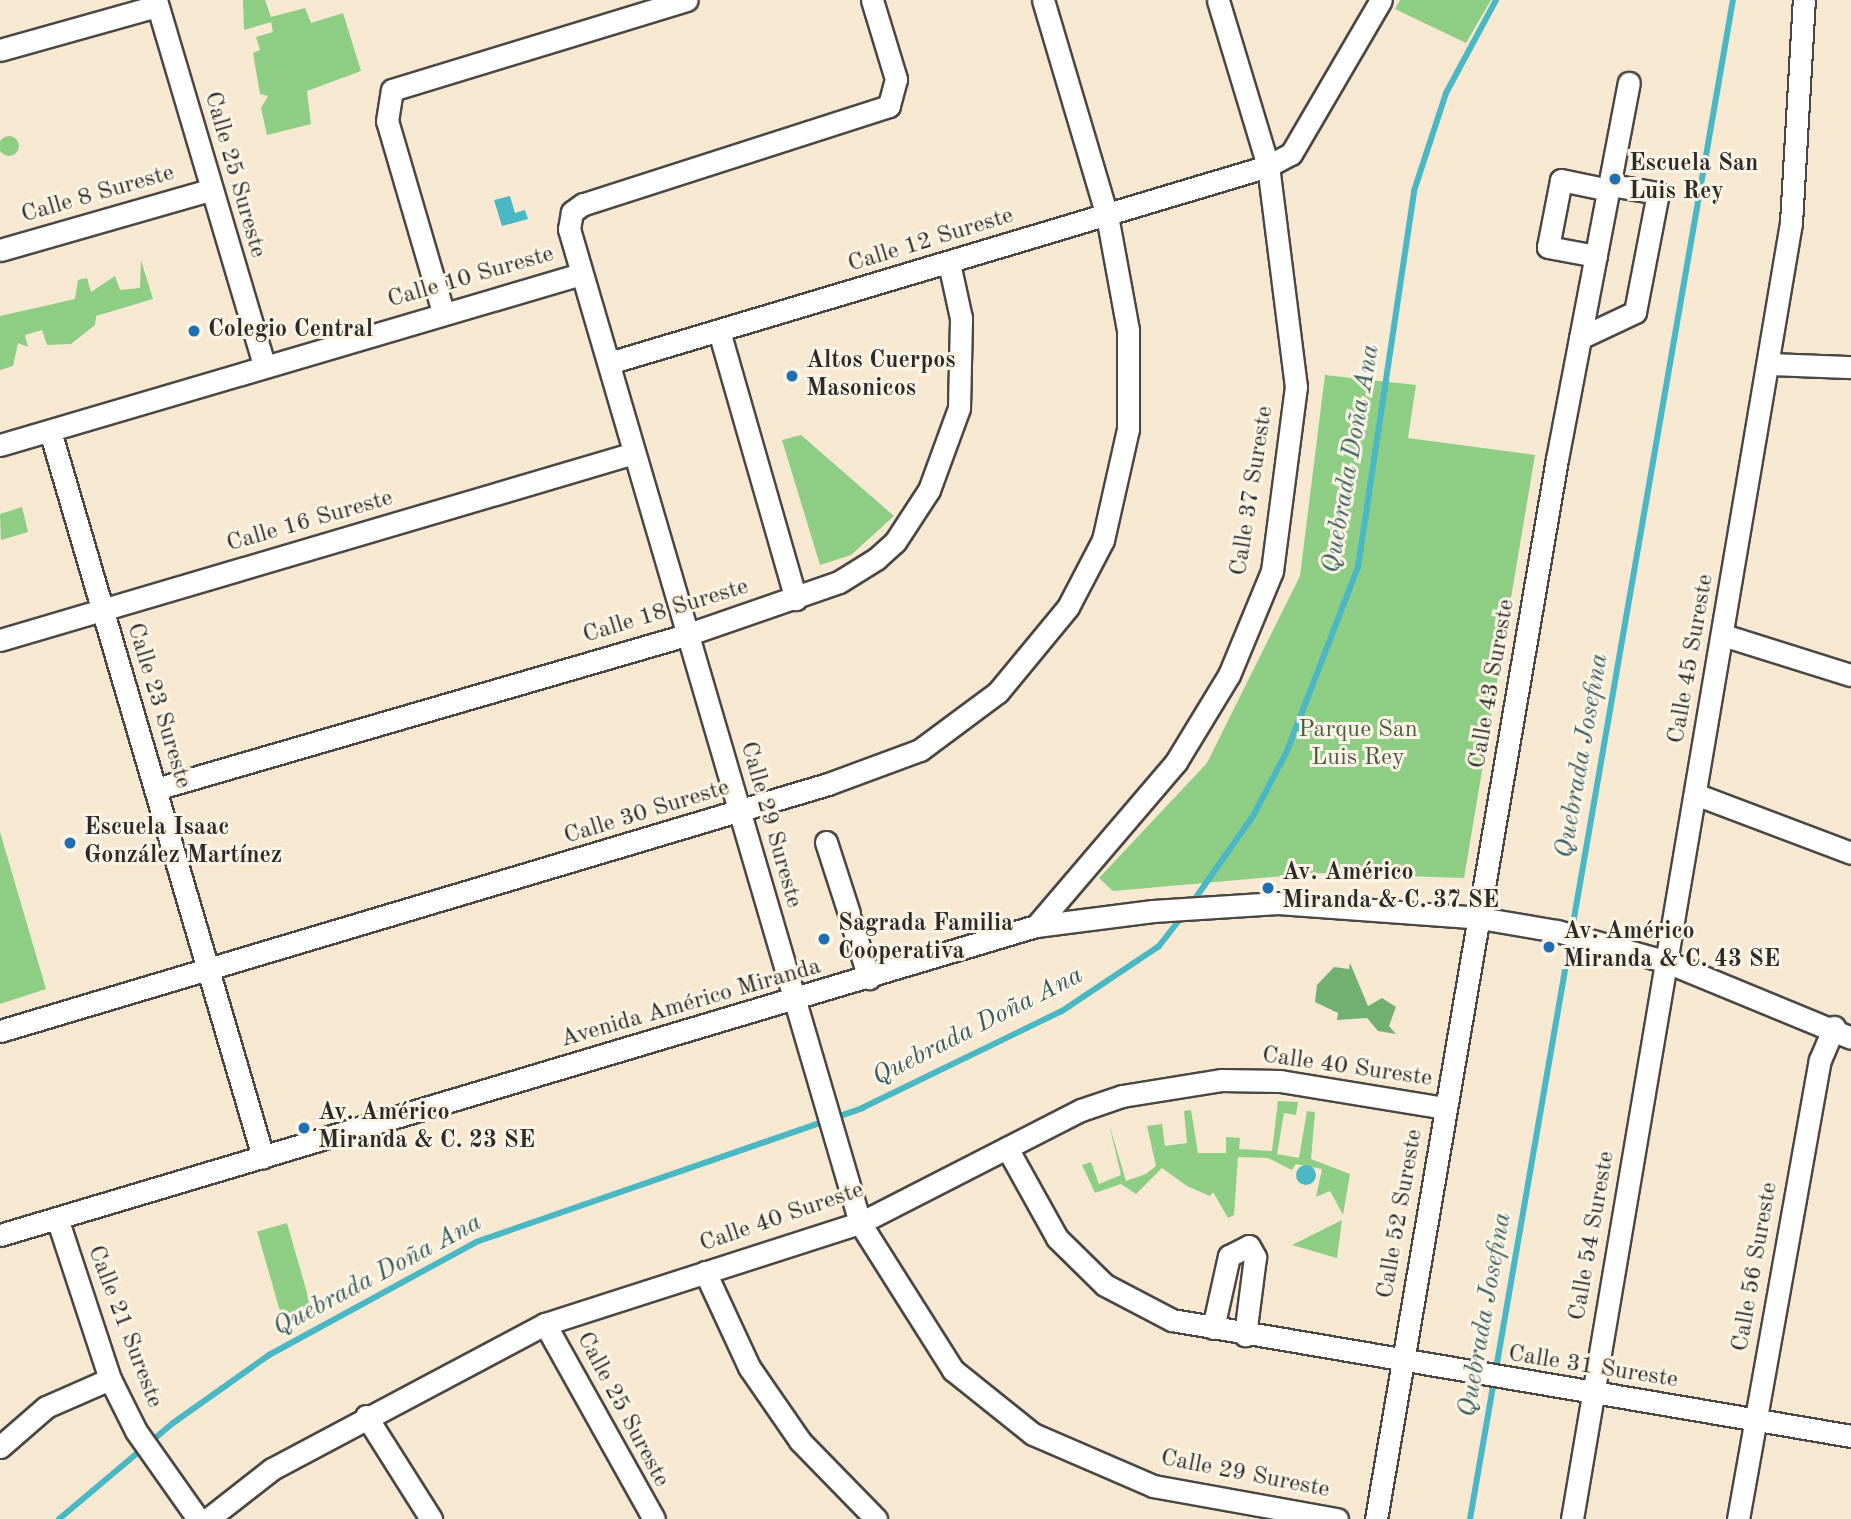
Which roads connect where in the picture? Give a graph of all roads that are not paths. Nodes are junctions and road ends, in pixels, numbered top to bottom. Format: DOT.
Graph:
graph roads {
  1 [pos="687,0"];
  2 [pos="872,0"];
  3 [pos="1043,0"];
  4 [pos="1217,0"];
  5 [pos="1381,0"];
  6 [pos="1804,0"];
  7 [pos="157,3"];
  8 [pos="0,51"];
  9 [pos="1629,83"];
  10 [pos="1268,166"];
  11 [pos="1609,187"];
  12 [pos="209,190"];
  13 [pos="1107,216"];
  14 [pos="0,250"];
  15 [pos="1596,256"];
  16 [pos="949,262"];
  17 [pos="581,274"];
  18 [pos="443,313"];
  19 [pos="719,331"];
  20 [pos="1580,338"];
  21 [pos="609,363"];
  22 [pos="264,364"];
  23 [pos="1769,364"];
  24 [pos="1851,368"];
  25 [pos="50,431"];
  26 [pos="0,445"];
  27 [pos="634,453"];
  28 [pos="796,599"];
  29 [pos="102,610"];
  30 [pos="686,635"];
  31 [pos="1723,635"];
  32 [pos="0,640"];
  33 [pos="1851,674"];
  34 [pos="156,789"];
  35 [pos="1695,794"];
  36 [pos="739,813"];
  37 [pos="826,842"];
  38 [pos="1851,853"];
  39 [pos="1480,918"];
  40 [pos="1036,926"];
  41 [pos="1667,962"];
  42 [pos="208,971"];
  43 [pos="869,978"];
  44 [pos="794,1001"];
  45 [pos="0,1031"];
  46 [pos="1842,1032"];
  47 [pos="1445,1108"];
  48 [pos="1007,1148"];
  49 [pos="263,1157"];
  50 [pos="57,1218"];
  51 [pos="860,1223"];
  52 [pos="0,1235"];
  53 [pos="705,1272"];
  54 [pos="545,1324"];
  55 [pos="1213,1328"];
  56 [pos="1245,1335"];
  57 [pos="1401,1363"];
  58 [pos="110,1379"];
  59 [pos="1592,1396"];
  60 [pos="366,1416"];
  61 [pos="1755,1419"];
  62 [pos="1851,1436"];
  63 [pos="0,1447"];
  64 [pos="198,1519"];
  65 [pos="208,1519"];
  66 [pos="431,1519"];
  67 [pos="654,1519"];
  68 [pos="876,1519"];
  69 [pos="1337,1519"];
  70 [pos="1376,1519"];
  71 [pos="1572,1519"];
  72 [pos="1738,1519"];
  1 -- 18 [label="street"];
  2 -- 17 [label="street, Calle 10 Sureste"];
  3 -- 13 [label="street, Calle 30 Sureste"];
  4 -- 10 [label="street, Calle 37 Sureste"];
  5 -- 10 [label="street, Calle 12 Sureste"];
  6 -- 23 [label="street, Calle 45 Sureste"];
  7 -- 8 [label="street"];
  7 -- 12 [label="street, Calle 25 Sureste"];
  9 -- 11 [label="street, Calle 43 Sureste"];
  10 -- 13 [label="street, Calle 12 Sureste"];
  10 -- 40 [label="street, Calle 37 Sureste"];
  11 -- 15 [label="street, Calle 43 Sureste"];
  11 -- 15 [label="street"];
  11 -- 20 [label="street"];
  12 -- 14 [label="street, Calle 8 Sureste"];
  12 -- 22 [label="street, Calle 25 Sureste"];
  13 -- 16 [label="street, Calle 12 Sureste"];
  13 -- 36 [label="street, Calle 30 Sureste"];
  15 -- 20 [label="street, Calle 43 Sureste"];
  16 -- 19 [label="street, Calle 12 Sureste"];
  16 -- 28 [label="street, Calle 18 Sureste"];
  17 -- 18 [label="street, Calle 10 Sureste"];
  17 -- 21 [label="street, Calle 29 Sureste"];
  18 -- 22 [label="street, Calle 10 Sureste"];
  19 -- 21 [label="street, Calle 12 Sureste"];
  19 -- 28 [label="street"];
  20 -- 39 [label="street, Calle 43 Sureste"];
  21 -- 27 [label="street, Calle 29 Sureste"];
  22 -- 25 [label="street, Calle 10 Sureste"];
  23 -- 24 [label="street"];
  23 -- 31 [label="street, Calle 45 Sureste"];
  25 -- 26 [label="street, Calle 10 Sureste"];
  25 -- 29 [label="street, Calle 23 Sureste"];
  27 -- 29 [label="street, Calle 16 Sureste"];
  27 -- 30 [label="street, Calle 29 Sureste"];
  28 -- 30 [label="street, Calle 18 Sureste"];
  29 -- 32 [label="street, Calle 16 Sureste"];
  29 -- 34 [label="street, Calle 23 Sureste"];
  30 -- 34 [label="street, Calle 18 Sureste"];
  30 -- 36 [label="street, Calle 29 Sureste"];
  31 -- 33 [label="street"];
  31 -- 35 [label="street, Calle 45 Sureste"];
  34 -- 42 [label="street, Calle 23 Sureste"];
  35 -- 38 [label="street"];
  35 -- 41 [label="street, Calle 45 Sureste"];
  36 -- 42 [label="street, Calle 30 Sureste"];
  36 -- 44 [label="street, Calle 29 Sureste"];
  37 -- 43 [label="street"];
  39 -- 40 [label="street, Avenida Américo Miranda"];
  39 -- 41 [label="street, Avenida Américo Miranda"];
  39 -- 47 [label="street, Calle 52 Sureste"];
  40 -- 43 [label="street, Avenida Américo Miranda"];
  41 -- 46 [label="street, Avenida Américo Miranda"];
  41 -- 59 [label="street, Calle 54 Sureste"];
  42 -- 45 [label="street, Calle 30 Sureste"];
  42 -- 49 [label="street, Calle 23 Sureste"];
  43 -- 44 [label="street, Avenida Américo Miranda"];
  44 -- 49 [label="street, Avenida Américo Miranda"];
  44 -- 51 [label="street, Calle 29 Sureste"];
  46 -- 61 [label="street, Calle 56 Sureste"];
  47 -- 48 [label="street, Calle 40 Sureste"];
  47 -- 57 [label="street, Calle 52 Sureste"];
  48 -- 51 [label="street, Calle 40 Sureste"];
  48 -- 55 [label="street, Calle 31 Sureste"];
  49 -- 50 [label="street, Avenida Américo Miranda"];
  50 -- 52 [label="street, Avenida Américo Miranda"];
  50 -- 58 [label="street, Calle 21 Sureste"];
  51 -- 53 [label="street, Calle 40 Sureste"];
  51 -- 69 [label="street, Calle 29 Sureste"];
  53 -- 54 [label="street, Calle 40 Sureste"];
  53 -- 68 [label="street"];
  54 -- 60 [label="street, Calle 40 Sureste"];
  54 -- 67 [label="street, Calle 25 Sureste"];
  55 -- 56 [label="street, Calle 31 Sureste"];
  55 -- 56 [label="street"];
  56 -- 57 [label="street, Calle 31 Sureste"];
  57 -- 59 [label="street, Calle 31 Sureste"];
  57 -- 70 [label="street, Calle 52 Sureste"];
  58 -- 63 [label="street"];
  58 -- 64 [label="street, Calle 21 Sureste"];
  59 -- 61 [label="street, Calle 31 Sureste"];
  59 -- 71 [label="street, Calle 54 Sureste"];
  60 -- 65 [label="street, Calle 40 Sureste"];
  60 -- 66 [label="street"];
  61 -- 62 [label="street, Calle 31 Sureste"];
  61 -- 72 [label="street, Calle 56 Sureste"];
}
